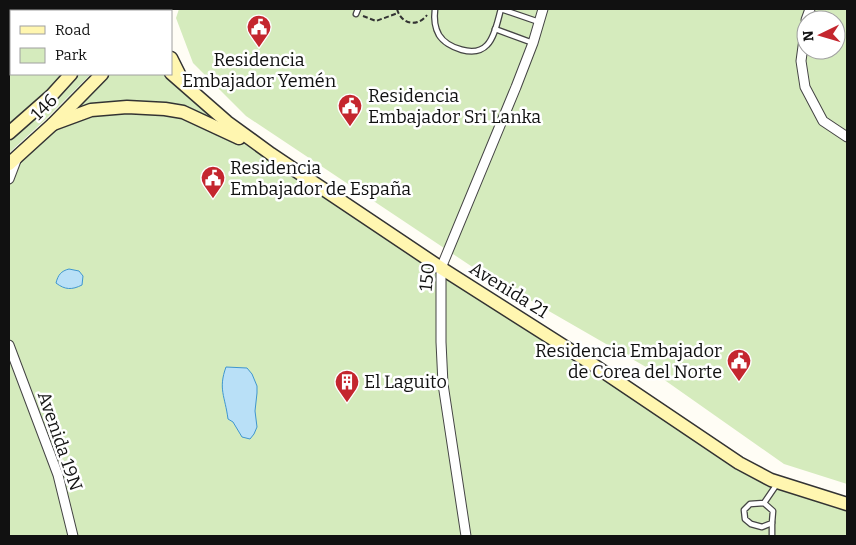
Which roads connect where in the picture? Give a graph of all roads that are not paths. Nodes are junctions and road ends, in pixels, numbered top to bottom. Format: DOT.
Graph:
graph roads {
  1 [pos="435,9"];
  2 [pos="502,9"];
  3 [pos="543,9"];
  4 [pos="540,22"];
  5 [pos="495,29"];
  6 [pos="533,43"];
  7 [pos="172,60"];
  8 [pos="801,60"];
  9 [pos="172,74"];
  10 [pos="70,75"];
  11 [pos="101,75"];
  12 [pos="183,82"];
  13 [pos="53,124"];
  14 [pos="9,133"];
  15 [pos="847,137"];
  16 [pos="271,154"];
  17 [pos="13,160"];
  18 [pos="9,179"];
  19 [pos="441,268"];
  20 [pos="9,345"];
  21 [pos="11,360"];
  22 [pos="778,482"];
  23 [pos="764,503"];
  24 [pos="847,504"];
  25 [pos="772,523"];
  26 [pos="73,536"];
  27 [pos="466,536"];
  28 [pos="772,536"];
  1 -- 5 [label="lane"];
  2 -- 4 [label="lane"];
  2 -- 5 [label="lane"];
  3 -- 4 [label="street, 150"];
  4 -- 6 [label="street, 150"];
  5 -- 6 [label="lane"];
  6 -- 19 [label="street, 150"];
  7 -- 12 [label="main road"];
  8 -- 15 [label="street"];
  9 -- 12 [label="main road, Avenida 21"];
  10 -- 14 [label="main road, 146"];
  11 -- 13 [label="main road, 146"];
  12 -- 16 [label="main road, Avenida 21"];
  13 -- 16 [label="main road"];
  13 -- 17 [label="main road, 146"];
  16 -- 19 [label="main road, Avenida 21"];
  17 -- 18 [label="street"];
  19 -- 22 [label="main road, Avenida 21"];
  19 -- 27 [label="street, 150"];
  20 -- 21 [label="street, Avenida 19N"];
  21 -- 26 [label="street, Avenida 19N"];
  22 -- 23 [label="lane"];
  22 -- 24 [label="main road, Avenida 21"];
  23 -- 25 [label="lane"];
  23 -- 25 [label="lane"];
  25 -- 28 [label="lane"];
}
